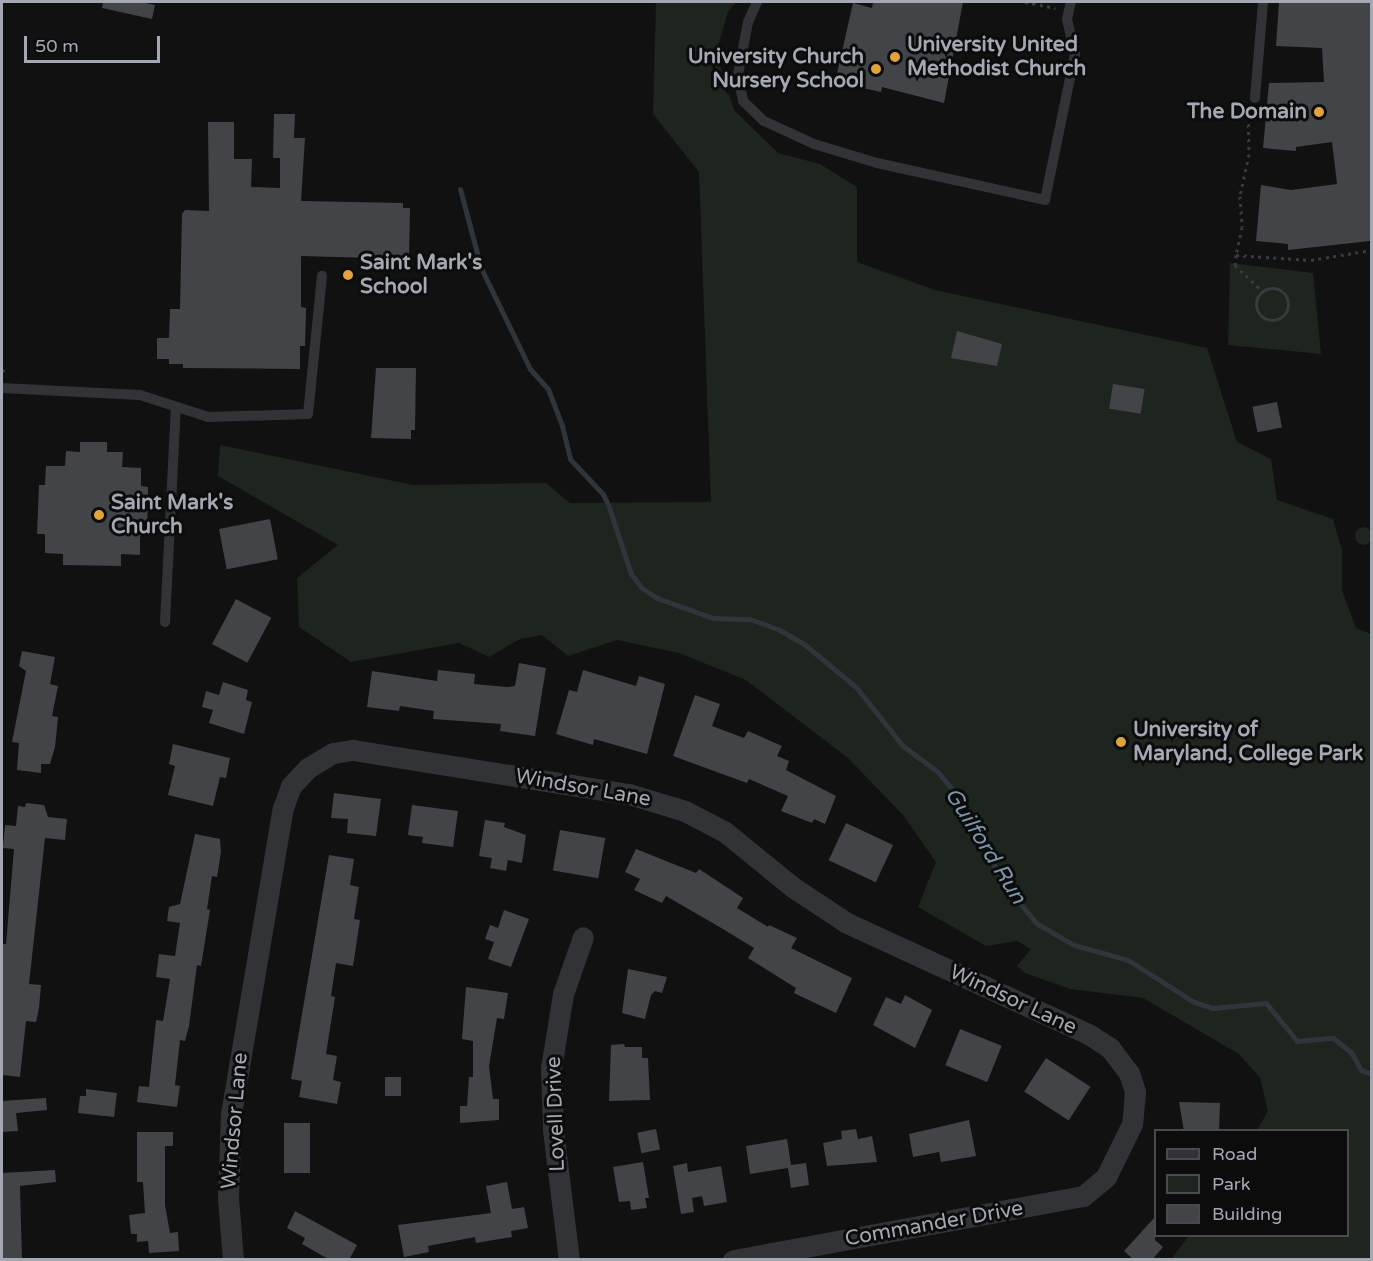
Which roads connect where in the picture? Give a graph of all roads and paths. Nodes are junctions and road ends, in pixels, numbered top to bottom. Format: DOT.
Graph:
graph roads {
  1 [pos="757,2"];
  2 [pos="1025,2"];
  3 [pos="1060,2"];
  4 [pos="1071,2"];
  5 [pos="1263,2"];
  6 [pos="1255,98"];
  7 [pos="1371,250"];
  8 [pos="1236,255"];
  9 [pos="322,276"];
  10 [pos="1262,291"];
  11 [pos="2,388"];
  12 [pos="176,406"];
  13 [pos="165,622"];
  14 [pos="583,937"];
  15 [pos="1064,1202"];
  16 [pos="233,1260"];
  17 [pos="569,1260"];
  18 [pos="733,1260"];
  1 -- 4 [label="lane"];
  2 -- 3 [label="path"];
  5 -- 6 [label="lane"];
  6 -- 8 [label="path"];
  7 -- 8 [label="path"];
  8 -- 10 [label="path"];
  9 -- 12 [label="lane"];
  10 -- 10 [label="path"];
  11 -- 12 [label="lane"];
  12 -- 13 [label="lane"];
  14 -- 17 [label="street, Lovell Drive"];
  15 -- 16 [label="street, Windsor Lane"];
  15 -- 18 [label="street, Commander Drive"];
}
